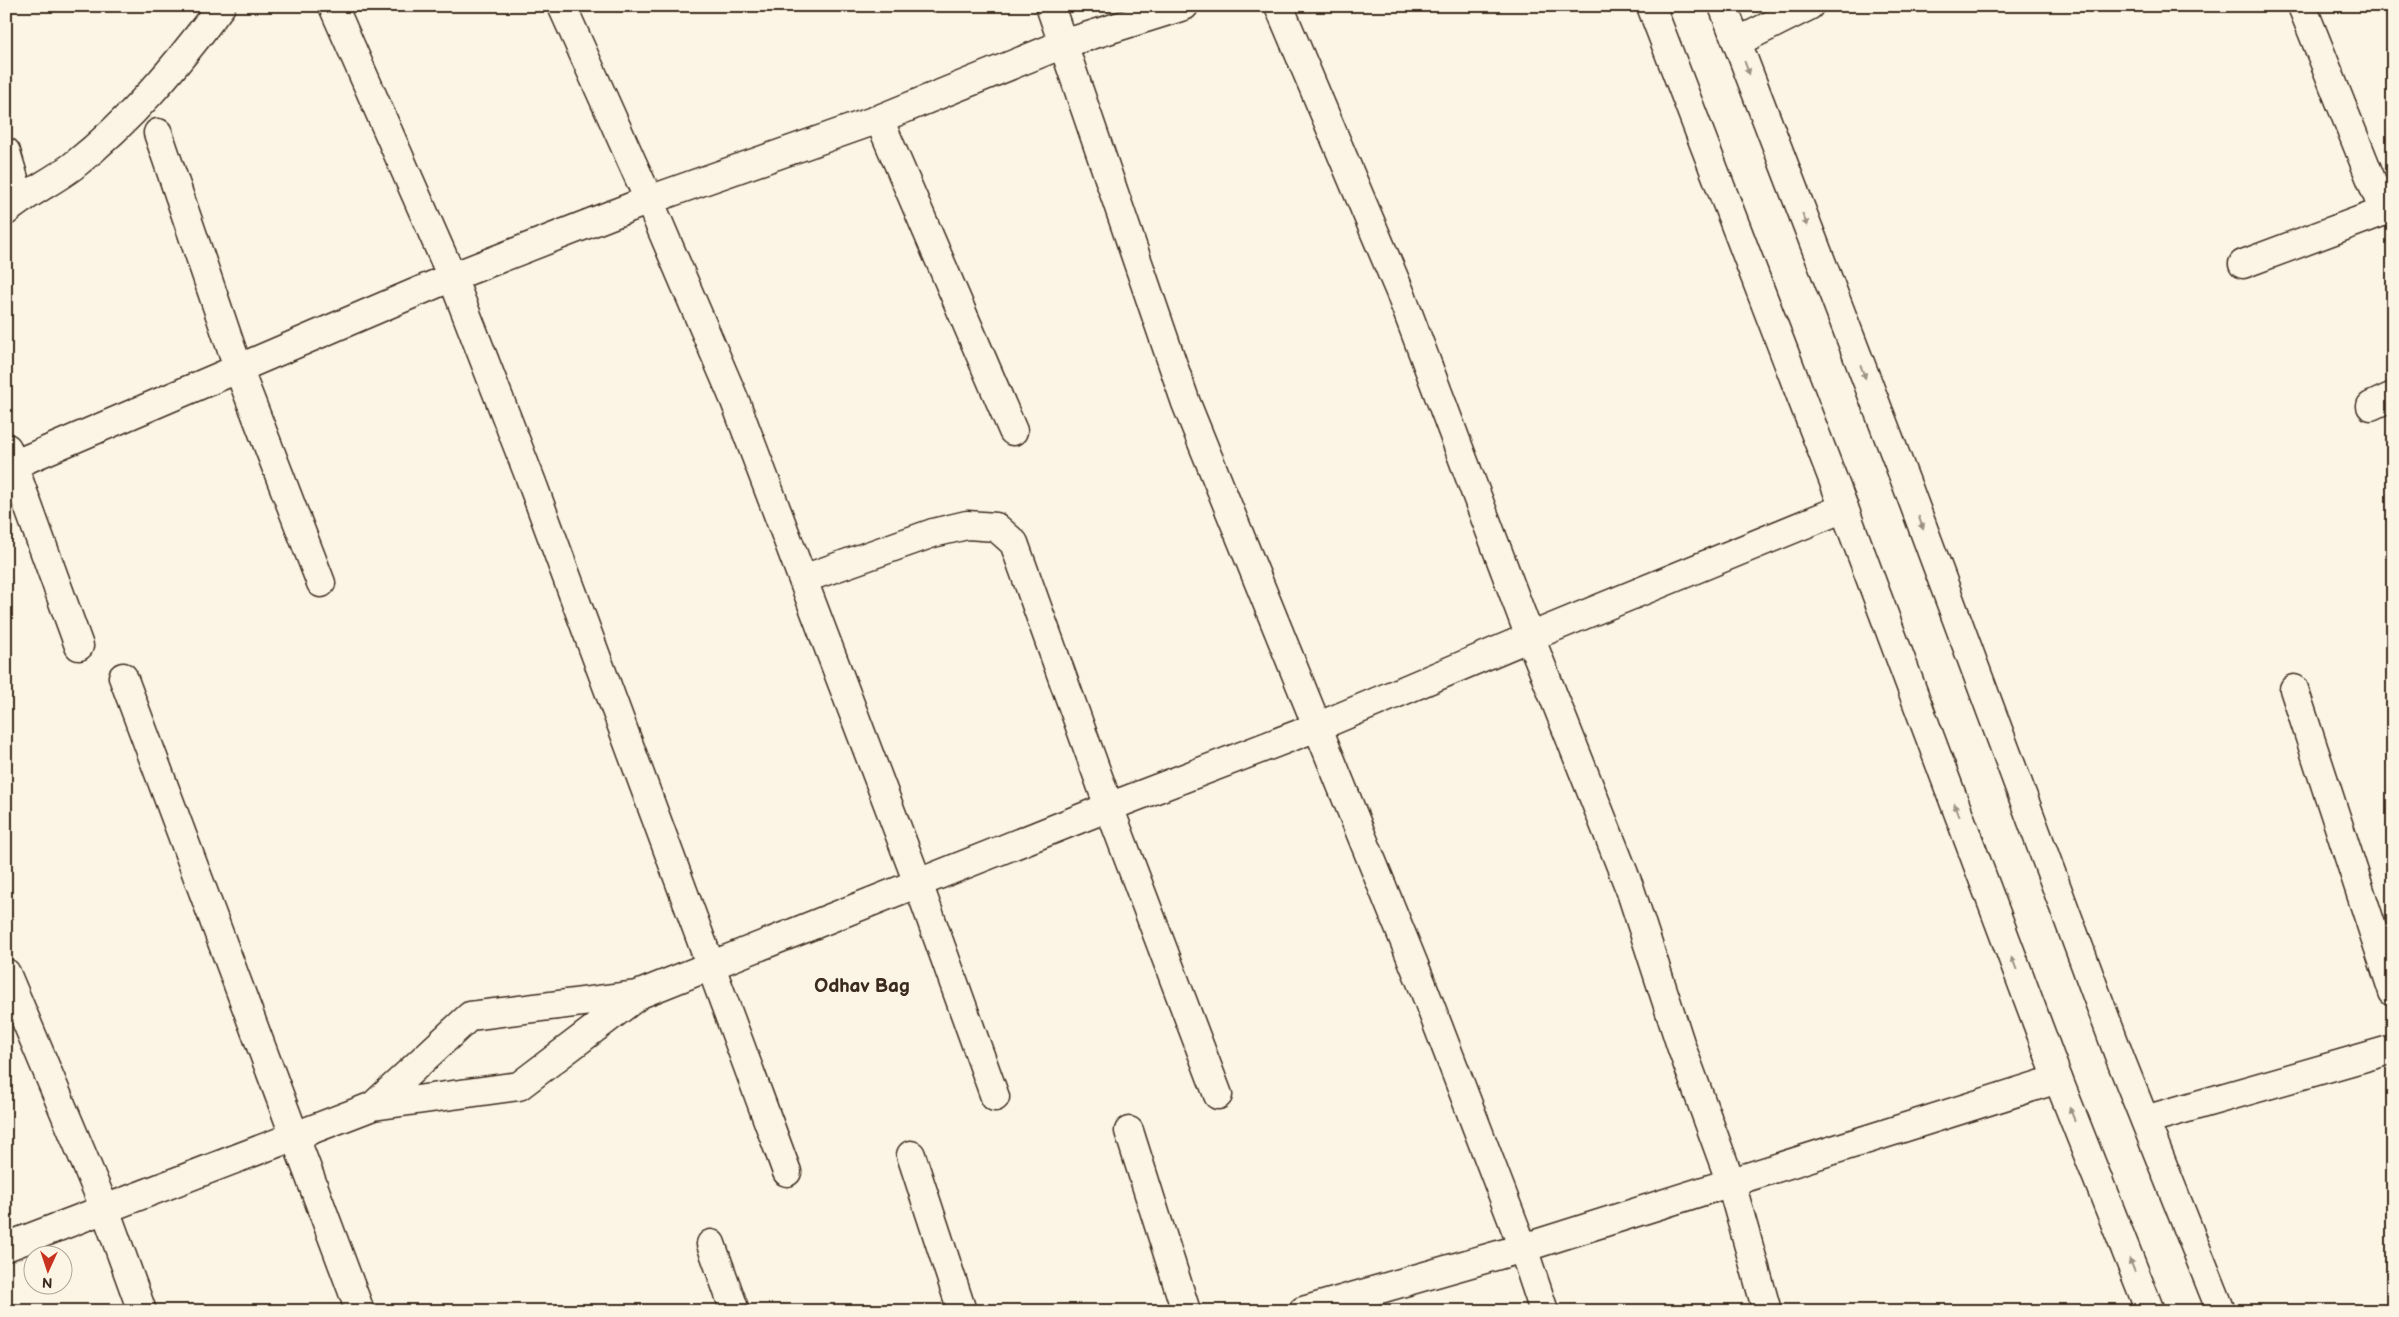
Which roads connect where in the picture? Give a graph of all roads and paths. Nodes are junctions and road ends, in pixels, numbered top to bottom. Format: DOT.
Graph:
graph roads {
  1 [pos="221,6"];
  2 [pos="333,6"];
  3 [pos="562,6"];
  4 [pos="1050,6"];
  5 [pos="1184,6"];
  6 [pos="1279,6"];
  7 [pos="1651,6"];
  8 [pos="1723,6"];
  9 [pos="1809,6"];
  10 [pos="2302,6"];
  11 [pos="1737,42"];
  12 [pos="1063,44"];
  13 [pos="879,119"];
  14 [pos="158,133"];
  15 [pos="6,152"];
  16 [pos="649,200"];
  17 [pos="13,205"];
  18 [pos="2388,210"];
  19 [pos="2243,264"];
  20 [pos="452,277"];
  21 [pos="238,368"];
  22 [pos="1013,431"];
  23 [pos="8,460"];
  24 [pos="1844,508"];
  25 [pos="803,579"];
  26 [pos="321,582"];
  27 [pos="1530,637"];
  28 [pos="79,646"];
  29 [pos="123,678"];
  30 [pos="2294,689"];
  31 [pos="1317,727"];
  32 [pos="1109,806"];
  33 [pos="918,883"];
  34 [pos="710,966"];
  35 [pos="6,972"];
  36 [pos="2393,992"];
  37 [pos="640,994"];
  38 [pos="2393,1049"];
  39 [pos="2058,1079"];
  40 [pos="1218,1095"];
  41 [pos="996,1097"];
  42 [pos="374,1106"];
  43 [pos="2145,1120"];
  44 [pos="1129,1131"];
  45 [pos="293,1136"];
  46 [pos="911,1155"];
  47 [pos="787,1172"];
  48 [pos="1730,1183"];
  49 [pos="105,1209"];
  50 [pos="711,1244"];
  51 [pos="6,1247"];
  52 [pos="1523,1248"];
  53 [pos="142,1311"];
  54 [pos="360,1311"];
  55 [pos="735,1311"];
  56 [pos="962,1311"];
  57 [pos="1186,1311"];
  58 [pos="1303,1311"];
  59 [pos="1544,1311"];
  60 [pos="1767,1311"];
  61 [pos="2150,1311"];
  62 [pos="2221,1311"];
  1 -- 17 [label="street"];
  2 -- 20 [label="street"];
  3 -- 16 [label="street"];
  4 -- 12 [label="street"];
  5 -- 12 [label="street"];
  6 -- 27 [label="street"];
  7 -- 24 [label="street"];
  8 -- 11 [label="street"];
  9 -- 11 [label="street"];
  10 -- 18 [label="street"];
  11 -- 43 [label="street, one-way"];
  12 -- 13 [label="street"];
  12 -- 31 [label="street"];
  13 -- 16 [label="street"];
  13 -- 22 [label="street"];
  14 -- 21 [label="street"];
  15 -- 17 [label="street"];
  16 -- 20 [label="street"];
  16 -- 25 [label="street"];
  18 -- 19 [label="street"];
  20 -- 21 [label="street"];
  20 -- 34 [label="street"];
  21 -- 23 [label="street"];
  21 -- 26 [label="street"];
  23 -- 28 [label="street"];
  24 -- 27 [label="street"];
  39 -- 24 [label="street, one-way"];
  25 -- 32 [label="street"];
  25 -- 33 [label="street"];
  27 -- 31 [label="street"];
  27 -- 48 [label="street"];
  29 -- 45 [label="street"];
  30 -- 36 [label="street"];
  31 -- 32 [label="street"];
  31 -- 52 [label="street"];
  32 -- 33 [label="street"];
  32 -- 40 [label="street"];
  33 -- 34 [label="street"];
  33 -- 41 [label="street"];
  34 -- 37 [label="street"];
  34 -- 47 [label="street"];
  35 -- 49 [label="street"];
  37 -- 42 [label="street"];
  37 -- 42 [label="street"];
  38 -- 43 [label="street"];
  39 -- 48 [label="street"];
  61 -- 39 [label="street, one-way"];
  42 -- 45 [label="street"];
  43 -- 62 [label="street"];
  44 -- 57 [label="street"];
  45 -- 49 [label="street"];
  45 -- 54 [label="street"];
  46 -- 56 [label="street"];
  48 -- 52 [label="street"];
  48 -- 60 [label="street"];
  49 -- 51 [label="street"];
  49 -- 53 [label="street"];
  50 -- 55 [label="street"];
  52 -- 58 [label="street"];
  52 -- 59 [label="street"];
}
